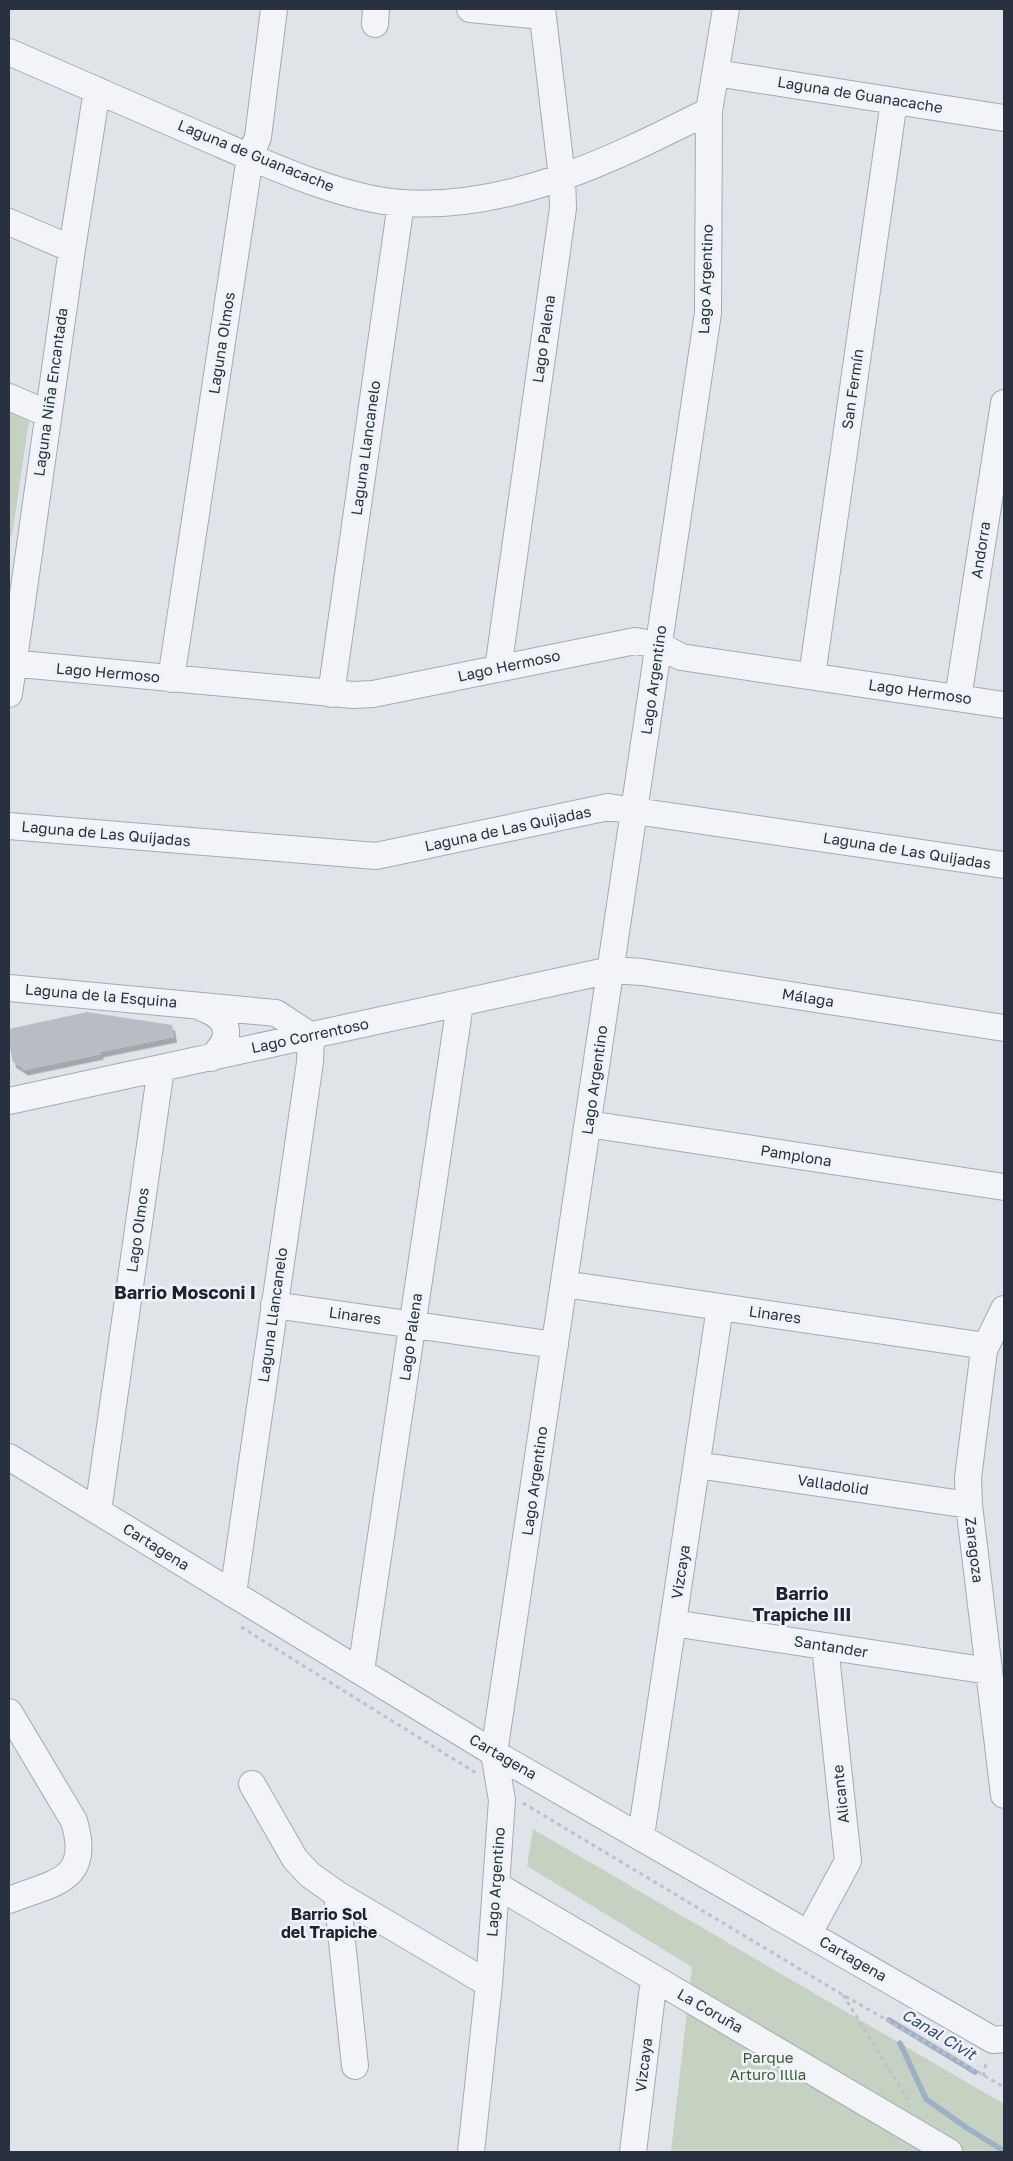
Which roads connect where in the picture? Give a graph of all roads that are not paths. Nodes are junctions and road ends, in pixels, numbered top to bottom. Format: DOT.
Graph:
graph roads {
  1 [pos="274,9"];
  2 [pos="470,9"];
  3 [pos="726,9"];
  4 [pos="543,12"];
  5 [pos="9,52"];
  6 [pos="716,73"];
  7 [pos="97,90"];
  8 [pos="894,101"];
  9 [pos="709,111"];
  10 [pos="1004,118"];
  11 [pos="250,157"];
  12 [pos="562,177"];
  13 [pos="402,203"];
  14 [pos="9,222"];
  15 [pos="72,250"];
  16 [pos="9,397"];
  17 [pos="1004,403"];
  18 [pos="48,414"];
  19 [pos="659,645"];
  20 [pos="10,664"];
  21 [pos="498,669"];
  22 [pos="812,676"];
  23 [pos="171,679"];
  24 [pos="9,694"];
  25 [pos="331,694"];
  26 [pos="958,698"];
  27 [pos="1004,705"];
  28 [pos="635,810"];
  29 [pos="9,826"];
  30 [pos="1004,865"];
  31 [pos="611,970"];
  32 [pos="9,988"];
  33 [pos="460,1004"];
  34 [pos="192,1005"];
  35 [pos="1004,1028"];
  36 [pos="311,1036"];
  37 [pos="211,1058"];
  38 [pos="161,1068"];
  39 [pos="9,1101"];
  40 [pos="588,1124"];
  41 [pos="1004,1187"];
  42 [pos="564,1284"];
  43 [pos="274,1305"];
  44 [pos="720,1307"];
  45 [pos="1004,1309"];
  46 [pos="413,1324"];
  47 [pos="555,1345"];
  48 [pos="986,1346"];
  49 [pos="9,1457"];
  50 [pos="697,1465"];
  51 [pos="969,1505"];
  52 [pos="98,1511"];
  53 [pos="233,1594"];
  54 [pos="673,1623"];
  55 [pos="825,1646"];
  56 [pos="361,1671"];
  57 [pos="989,1671"];
  58 [pos="9,1712"];
  59 [pos="494,1753"];
  60 [pos="252,1784"];
  61 [pos="1004,1795"];
  62 [pos="642,1836"];
  63 [pos="496,1885"];
  64 [pos="336,1894"];
  65 [pos="9,1900"];
  66 [pos="810,1933"];
  67 [pos="654,1978"];
  68 [pos="490,1984"];
  69 [pos="1004,2039"];
  70 [pos="355,2066"];
  71 [pos="471,2152"];
  72 [pos="634,2152"];
  73 [pos="949,2152"];
  1 -- 11 [label="street, Laguna Olmos"];
  2 -- 4 [label="street"];
  3 -- 6 [label="street, Lago Argentino"];
  4 -- 12 [label="street, Lago Palena"];
  5 -- 7 [label="street, Laguna de Guanacache"];
  6 -- 8 [label="street, Laguna de Guanacache"];
  6 -- 9 [label="street, Lago Argentino"];
  7 -- 11 [label="street, Laguna de Guanacache"];
  7 -- 15 [label="street, Laguna Niña Encantada"];
  8 -- 10 [label="street, Laguna de Guanacache"];
  8 -- 22 [label="street, San Fermín"];
  9 -- 12 [label="street, Laguna de Guanacache"];
  9 -- 19 [label="street, Lago Argentino"];
  11 -- 13 [label="street, Laguna de Guanacache"];
  11 -- 23 [label="street, Laguna Olmos"];
  12 -- 13 [label="street, Laguna de Guanacache"];
  12 -- 21 [label="street, Lago Palena"];
  13 -- 25 [label="street, Laguna Llancanelo"];
  14 -- 15 [label="street"];
  15 -- 18 [label="street, Laguna Niña Encantada"];
  16 -- 18 [label="street"];
  17 -- 26 [label="street, Andorra"];
  18 -- 20 [label="street, Laguna Niña Encantada"];
  19 -- 21 [label="street, Lago Hermoso"];
  19 -- 22 [label="street, Lago Hermoso"];
  19 -- 28 [label="street, Lago Argentino"];
  20 -- 23 [label="street, Lago Hermoso"];
  20 -- 24 [label="street, Laguna Niña Encantada"];
  21 -- 25 [label="street, Lago Hermoso"];
  22 -- 26 [label="street, Lago Hermoso"];
  23 -- 25 [label="street, Lago Hermoso"];
  26 -- 27 [label="street, Lago Hermoso"];
  28 -- 29 [label="street, Laguna de Las Quijadas"];
  28 -- 30 [label="street, Laguna de Las Quijadas"];
  28 -- 31 [label="street, Lago Argentino"];
  31 -- 33 [label="street, Lago Correntoso"];
  31 -- 35 [label="street, Málaga"];
  31 -- 40 [label="street, Lago Argentino"];
  32 -- 34 [label="street, Laguna de la Esquina"];
  33 -- 36 [label="street, Lago Correntoso"];
  33 -- 46 [label="street, Lago Palena"];
  34 -- 36 [label="street, Laguna de la Esquina"];
  34 -- 37 [label="street, Laguna de la Esquina"];
  36 -- 37 [label="street, Lago Correntoso"];
  36 -- 43 [label="street, Laguna Llancanelo"];
  37 -- 38 [label="street, Lago Correntoso"];
  38 -- 39 [label="street, Lago Correntoso"];
  38 -- 52 [label="street, Lago Olmos"];
  40 -- 41 [label="street, Pamplona"];
  40 -- 42 [label="street, Lago Argentino"];
  42 -- 44 [label="street, Linares"];
  42 -- 47 [label="street, Lago Argentino"];
  43 -- 46 [label="street, Linares"];
  43 -- 53 [label="street, Laguna Llancanelo"];
  44 -- 48 [label="street, Linares"];
  44 -- 50 [label="street, Vizcaya"];
  45 -- 48 [label="street, Zaragoza"];
  46 -- 47 [label="street, Linares"];
  46 -- 56 [label="street, Lago Palena"];
  47 -- 59 [label="street, Lago Argentino"];
  48 -- 51 [label="street, Zaragoza"];
  49 -- 52 [label="street, Cartagena"];
  50 -- 51 [label="street, Valladolid"];
  50 -- 54 [label="street, Vizcaya"];
  51 -- 57 [label="street, Zaragoza"];
  52 -- 53 [label="street, Cartagena"];
  53 -- 56 [label="street, Cartagena"];
  54 -- 55 [label="street, Santander"];
  54 -- 62 [label="street, Vizcaya"];
  55 -- 57 [label="street, Santander"];
  55 -- 66 [label="street, Alicante"];
  56 -- 59 [label="street, Cartagena"];
  57 -- 61 [label="street, Zaragoza"];
  58 -- 65 [label="street"];
  59 -- 62 [label="street, Cartagena"];
  59 -- 63 [label="street, Lago Argentino"];
  60 -- 64 [label="street"];
  62 -- 66 [label="street, Cartagena"];
  63 -- 67 [label="street, La Coruña"];
  63 -- 68 [label="street, Lago Argentino"];
  64 -- 68 [label="street"];
  64 -- 70 [label="street"];
  66 -- 69 [label="street, Cartagena"];
  67 -- 72 [label="street, Vizcaya"];
  67 -- 73 [label="street, La Coruña"];
  68 -- 71 [label="street, Lago Argentino"];
}
